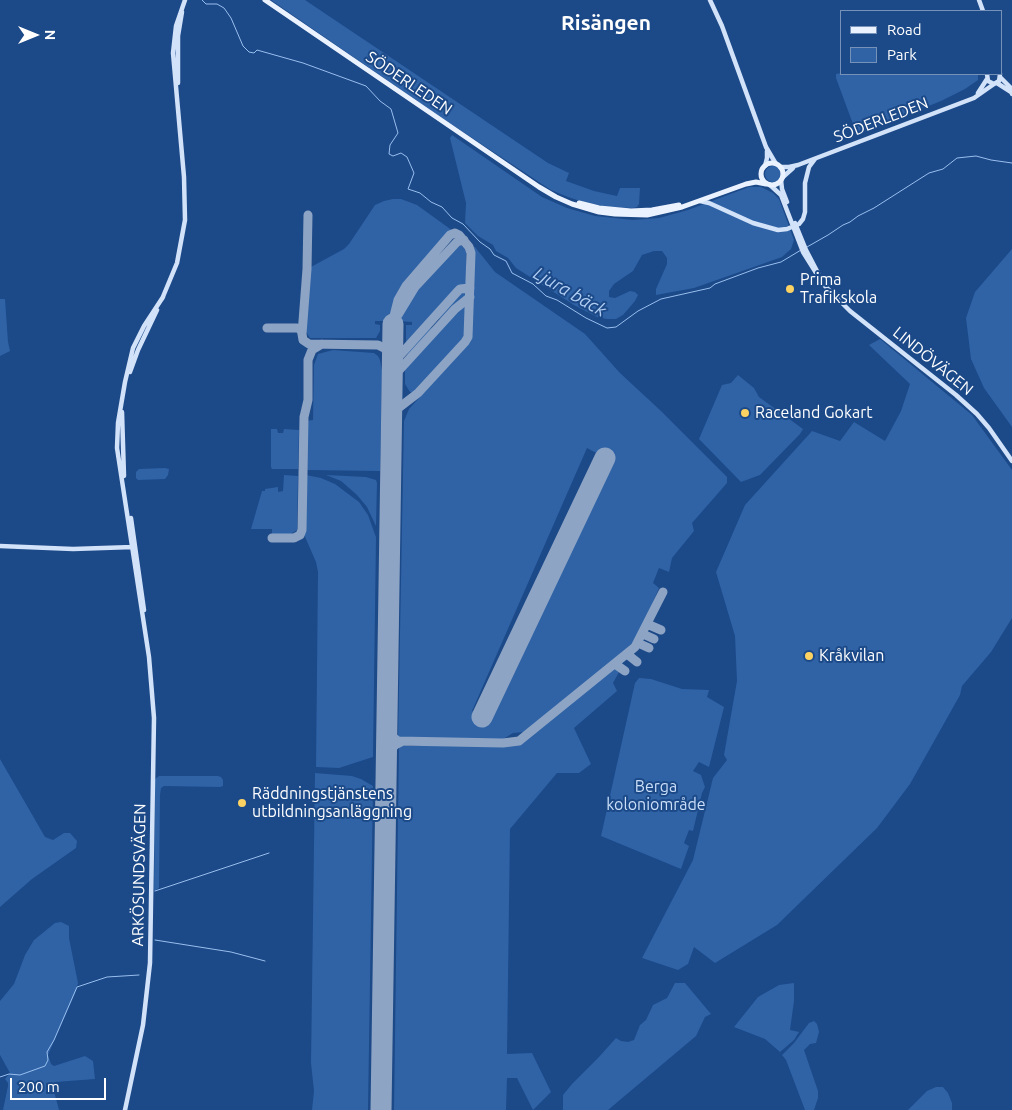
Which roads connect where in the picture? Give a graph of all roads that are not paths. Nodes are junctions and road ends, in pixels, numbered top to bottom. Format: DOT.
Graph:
graph roads {
  1 [pos="186,0"];
  2 [pos="265,0"];
  3 [pos="710,0"];
  4 [pos="1000,75"];
  5 [pos="987,76"];
  6 [pos="995,83"];
  7 [pos="1012,93"];
  8 [pos="974,98"];
  9 [pos="766,147"];
  10 [pos="816,158"];
  11 [pos="778,165"];
  12 [pos="798,165"];
  13 [pos="763,168"];
  14 [pos="782,178"];
  15 [pos="746,184"];
  16 [pos="768,185"];
  17 [pos="539,186"];
  18 [pos="707,198"];
  19 [pos="700,201"];
  20 [pos="794,226"];
  21 [pos="1012,461"];
  22 [pos="0,546"];
  23 [pos="134,547"];
  24 [pos="125,1110"];
  1 -- 23 [label="main road, ARKÖSUNDSVÄGEN"];
  2 -- 17 [label="main road, SÖDERLEDEN"];
  3 -- 9 [label="main road"];
  4 -- 6 [label="main road"];
  4 -- 7 [label="main road"];
  5 -- 6 [label="main road"];
  5 -- 8 [label="main road"];
  6 -- 7 [label="main road"];
  6 -- 8 [label="main road, SÖDERLEDEN"];
  8 -- 10 [label="main road, SÖDERLEDEN"];
  9 -- 11 [label="main road"];
  9 -- 13 [label="main road"];
  10 -- 12 [label="main road, SÖDERLEDEN"];
  10 -- 20 [label="main road"];
  11 -- 12 [label="main road, SÖDERLEDEN"];
  11 -- 13 [label="main road"];
  11 -- 14 [label="main road"];
  12 -- 14 [label="main road, SÖDERLEDEN"];
  13 -- 15 [label="main road, SÖDERLEDEN"];
  13 -- 16 [label="main road"];
  14 -- 16 [label="main road"];
  14 -- 20 [label="main road, LINDÖVÄGEN"];
  15 -- 16 [label="main road, SÖDERLEDEN"];
  15 -- 18 [label="main road, SÖDERLEDEN"];
  16 -- 20 [label="main road, LINDÖVÄGEN"];
  17 -- 18 [label="main road, SÖDERLEDEN"];
  17 -- 19 [label="main road, SÖDERLEDEN"];
  18 -- 19 [label="main road, SÖDERLEDEN"];
  19 -- 20 [label="main road"];
  20 -- 21 [label="main road, LINDÖVÄGEN"];
  22 -- 23 [label="main road"];
  23 -- 24 [label="main road, ARKÖSUNDSVÄGEN"];
}
